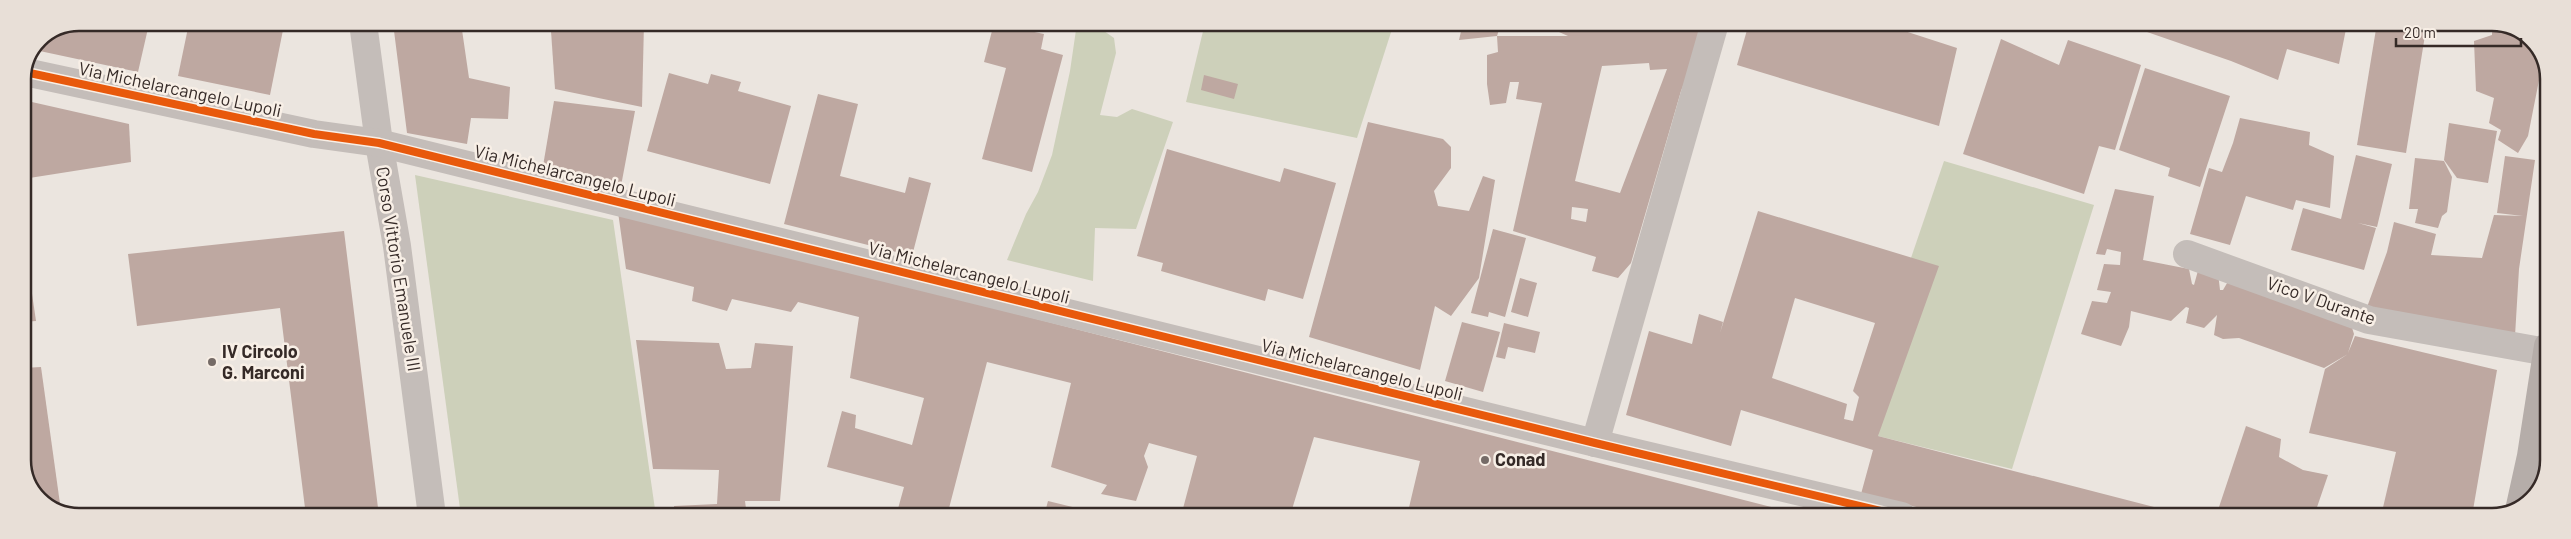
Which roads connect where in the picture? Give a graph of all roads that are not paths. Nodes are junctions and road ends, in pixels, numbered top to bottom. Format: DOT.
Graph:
graph roads {
  1 [pos="364,31"];
  2 [pos="1713,31"];
  3 [pos="32,73"];
  4 [pos="379,143"];
  5 [pos="2187,254"];
  6 [pos="2540,348"];
  7 [pos="1595,443"];
  8 [pos="2540,445"];
  9 [pos="2539,459"];
  10 [pos="2524,496"];
  11 [pos="431,508"];
  12 [pos="1837,508"];
  1 -- 4 [label="street, Corso Vittorio Emanuele III"];
  2 -- 7 [label="street"];
  3 -- 4 [label="street, Via Michelarcangelo Lupoli"];
  4 -- 7 [label="street, Via Michelarcangelo Lupoli"];
  4 -- 11 [label="street, Corso Vittorio Emanuele III"];
  5 -- 6 [label="street, Vico V Durante"];
  7 -- 12 [label="street, Via Michelarcangelo Lupoli"];
  8 -- 9 [label="street"];
  9 -- 10 [label="street"];
}
